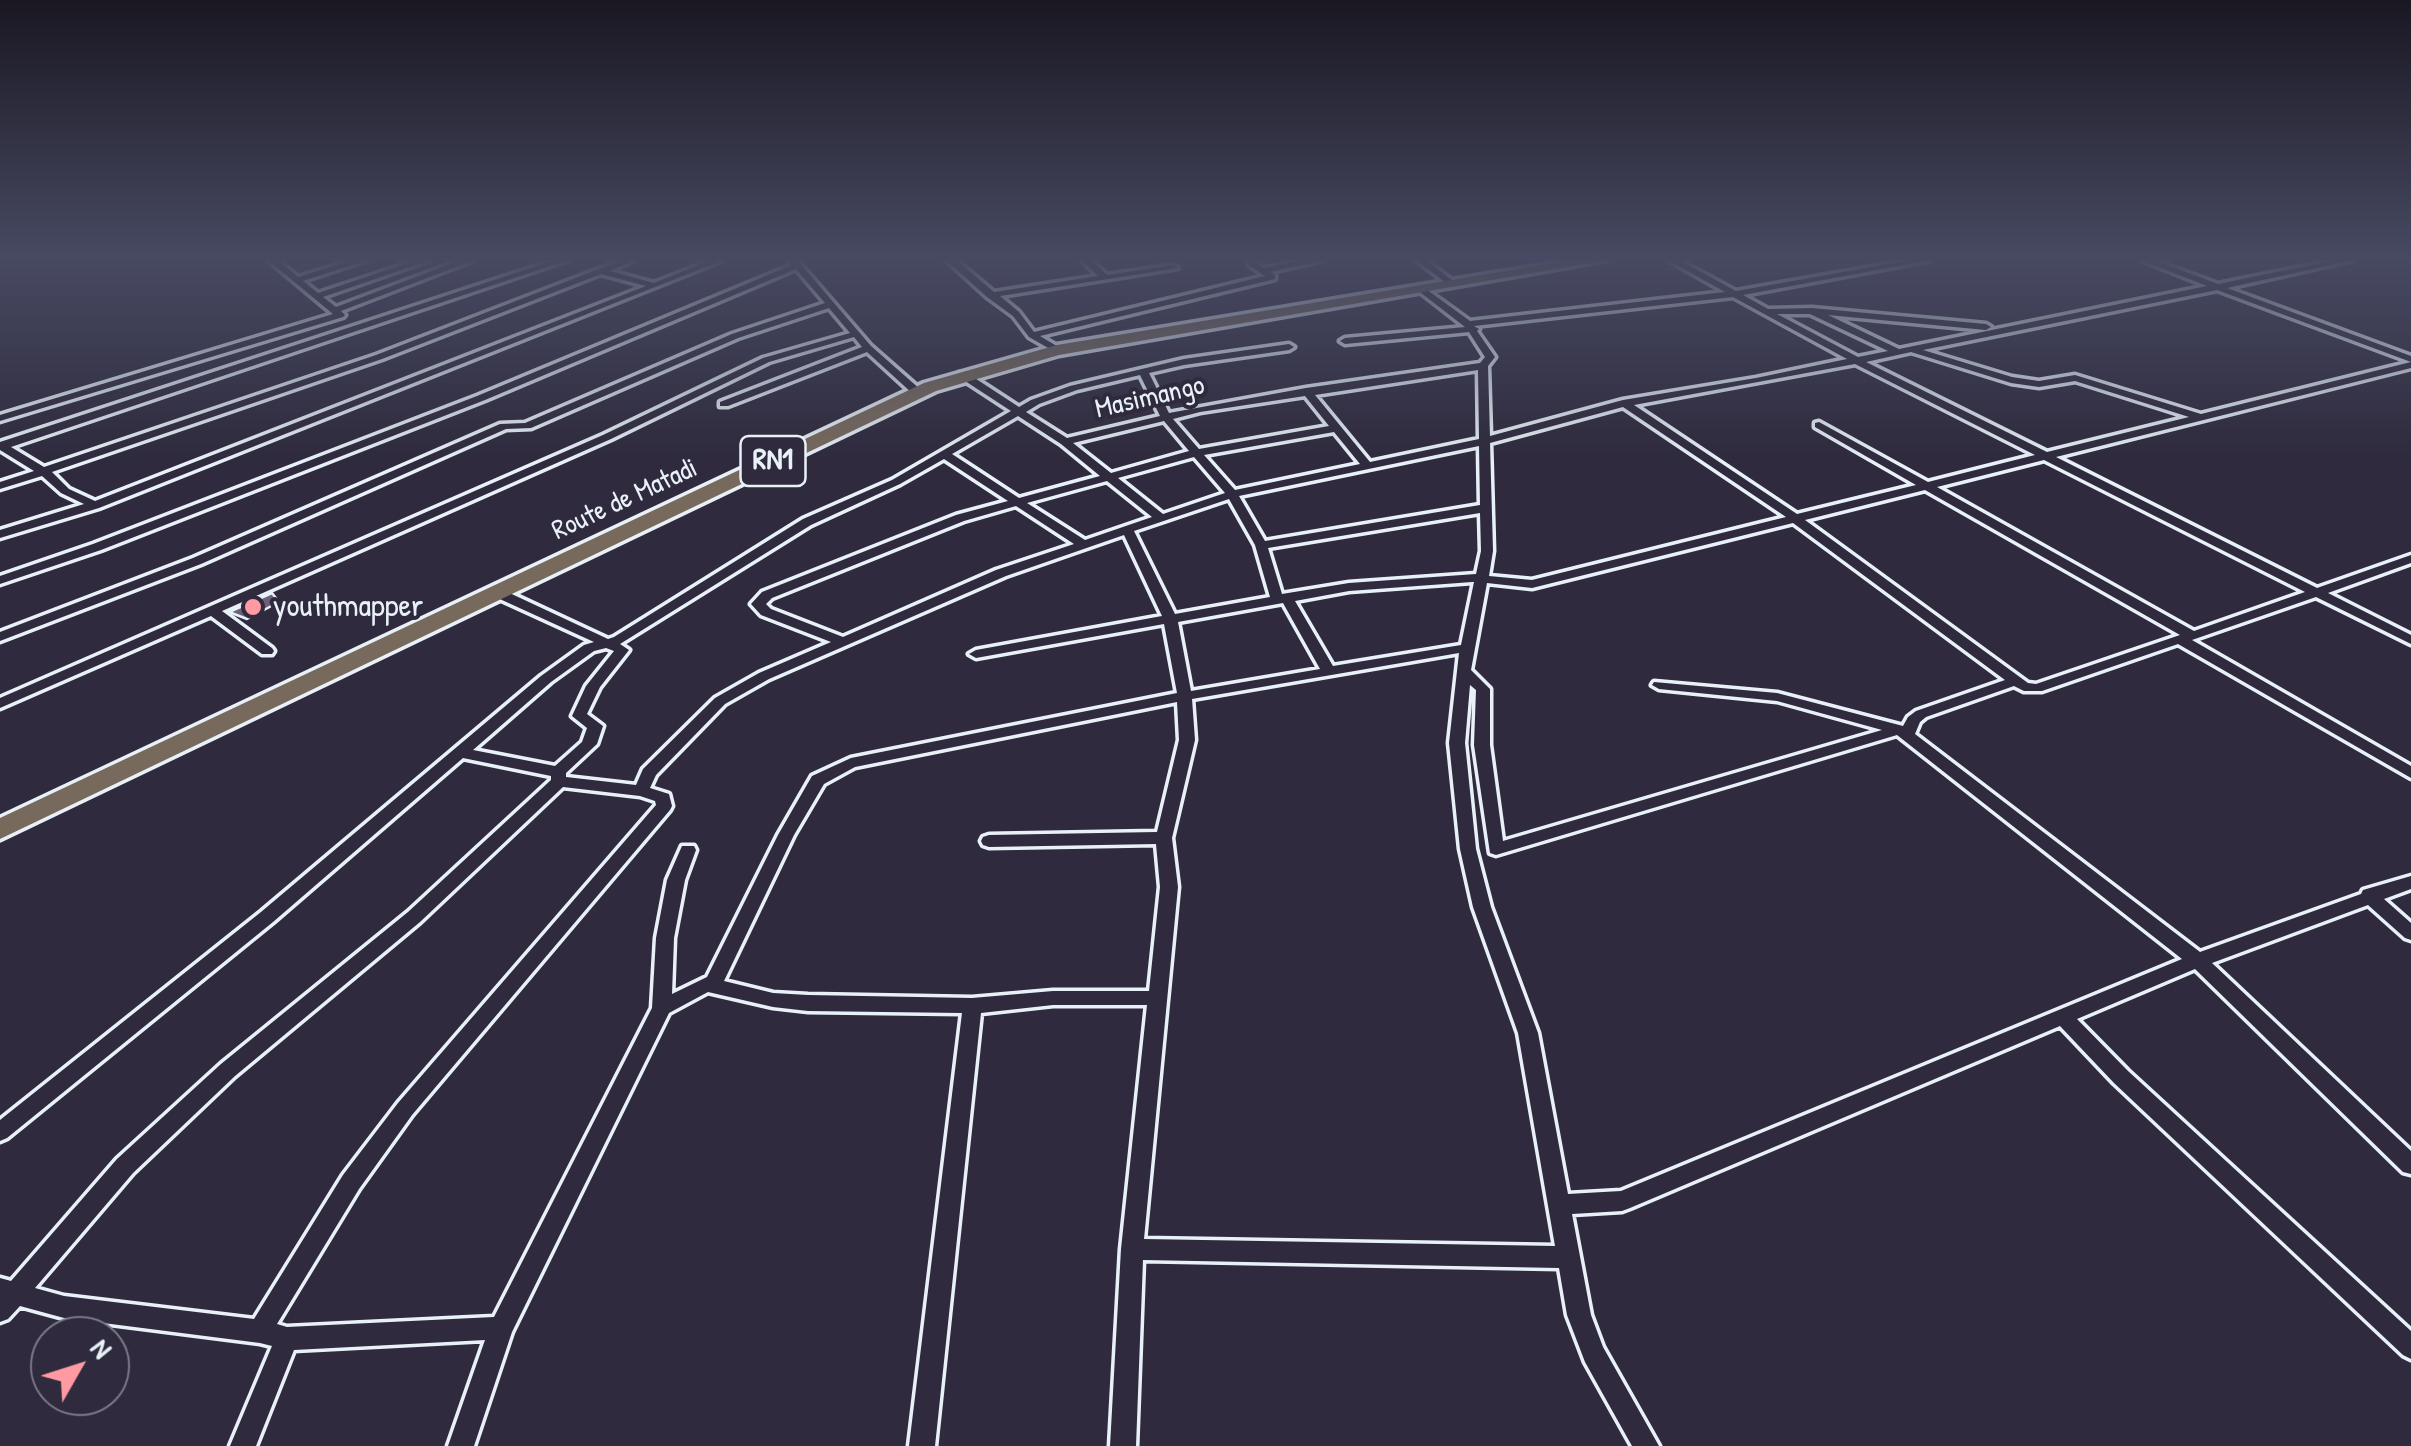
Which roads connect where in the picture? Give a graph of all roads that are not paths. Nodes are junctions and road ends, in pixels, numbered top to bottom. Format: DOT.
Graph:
graph roads {
  1 [pos="305,327"];
  2 [pos="359,327"];
  3 [pos="454,327"];
  4 [pos="542,327"];
  5 [pos="644,327"];
  6 [pos="760,327"];
  7 [pos="849,327"];
  8 [pos="1024,327"];
  9 [pos="1064,327"];
  10 [pos="1195,327"];
  11 [pos="1466,327"];
  12 [pos="1471,327"];
  13 [pos="1797,327"];
  14 [pos="1851,327"];
  15 [pos="1978,327"];
  16 [pos="2014,327"];
  17 [pos="2323,327"];
  18 [pos="2002,330"];
  19 [pos="855,334"];
  20 [pos="1032,335"];
  21 [pos="1346,340"];
  22 [pos="868,348"];
  23 [pos="1289,348"];
  24 [pos="1058,350"];
  25 [pos="1902,350"];
  26 [pos="1857,360"];
  27 [pos="2411,362"];
  28 [pos="1484,366"];
  29 [pos="1142,371"];
  30 [pos="964,376"];
  31 [pos="1306,390"];
  32 [pos="916,392"];
  33 [pos="724,404"];
  34 [pos="1623,404"];
  35 [pos="1019,410"];
  36 [pos="1165,416"];
  37 [pos="2199,417"];
  38 [pos="0,418"];
  39 [pos="1819,424"];
  40 [pos="1338,428"];
  41 [pos="1484,441"];
  42 [pos="1065,442"];
  43 [pos="1,445"];
  44 [pos="1196,453"];
  45 [pos="945,455"];
  46 [pos="2047,457"];
  47 [pos="1368,466"];
  48 [pos="46,473"];
  49 [pos="1109,478"];
  50 [pos="0,486"];
  51 [pos="1930,486"];
  52 [pos="1232,494"];
  53 [pos="1018,502"];
  54 [pos="95,504"];
  55 [pos="1486,508"];
  56 [pos="1795,518"];
  57 [pos="1162,519"];
  58 [pos="1128,531"];
  59 [pos="0,534"];
  60 [pos="1084,545"];
  61 [pos="1261,545"];
  62 [pos="2411,559"];
  63 [pos="0,580"];
  64 [pos="1481,581"];
  65 [pos="496,592"];
  66 [pos="2321,593"];
  67 [pos="1281,598"];
  68 [pos="212,610"];
  69 [pos="1170,618"];
  70 [pos="0,637"];
  71 [pos="2186,637"];
  72 [pos="839,640"];
  73 [pos="2411,640"];
  74 [pos="612,642"];
  75 [pos="1467,648"];
  76 [pos="268,651"];
  77 [pos="976,654"];
  78 [pos="1329,671"];
  79 [pos="1464,672"];
  80 [pos="2014,680"];
  81 [pos="1659,685"];
  82 [pos="1185,696"];
  83 [pos="0,703"];
  84 [pos="1903,733"];
  85 [pos="464,754"];
  86 [pos="2411,773"];
  87 [pos="559,777"];
  88 [pos="641,791"];
  89 [pos="0,829"];
  90 [pos="1164,838"];
  91 [pos="989,841"];
  92 [pos="688,850"];
  93 [pos="2411,882"];
  94 [pos="2369,895"];
  95 [pos="2411,933"];
  96 [pos="2197,960"];
  97 [pos="714,984"];
  98 [pos="1156,998"];
  99 [pos="972,1006"];
  100 [pos="662,1008"];
  101 [pos="2063,1018"];
  102 [pos="0,1132"];
  103 [pos="2411,1165"];
  104 [pos="1558,1205"];
  105 [pos="1132,1249"];
  106 [pos="1566,1257"];
  107 [pos="7,1290"];
  108 [pos="0,1311"];
  109 [pos="502,1328"];
  110 [pos="260,1331"];
  111 [pos="287,1339"];
  112 [pos="2411,1348"];
  113 [pos="243,1446"];
  114 [pos="462,1446"];
  115 [pos="922,1446"];
  116 [pos="1124,1446"];
  117 [pos="1646,1446"];
  1 -- 38 [label="street"];
  2 -- 43 [label="street"];
  3 -- 48 [label="street"];
  4 -- 54 [label="street"];
  5 -- 63 [label="street"];
  6 -- 70 [label="street"];
  7 -- 19 [label="street"];
  8 -- 20 [label="street"];
  9 -- 20 [label="street"];
  10 -- 24 [label="highway, Route de Matadi / RN1"];
  11 -- 21 [label="street"];
  12 -- 28 [label="street"];
  13 -- 26 [label="street"];
  14 -- 25 [label="street"];
  15 -- 18 [label="street"];
  16 -- 18 [label="street"];
  17 -- 27 [label="street"];
  18 -- 25 [label="street"];
  19 -- 22 [label="street"];
  19 -- 68 [label="street"];
  20 -- 24 [label="street"];
  22 -- 32 [label="street"];
  22 -- 33 [label="street"];
  23 -- 29 [label="street"];
  24 -- 30 [label="highway, Route de Matadi / RN1"];
  25 -- 26 [label="street"];
  25 -- 37 [label="street"];
  26 -- 34 [label="street"];
  26 -- 46 [label="street"];
  27 -- 37 [label="street"];
  28 -- 31 [label="street, Masimango"];
  28 -- 41 [label="street"];
  29 -- 35 [label="street"];
  29 -- 36 [label="street"];
  30 -- 32 [label="highway, Route de Matadi / RN1"];
  30 -- 35 [label="street"];
  31 -- 36 [label="street, Masimango"];
  31 -- 40 [label="street"];
  32 -- 65 [label="highway, Route de Matadi / RN1"];
  34 -- 41 [label="street"];
  34 -- 56 [label="street"];
  35 -- 42 [label="street"];
  35 -- 45 [label="street"];
  36 -- 42 [label="street, Masimango"];
  36 -- 44 [label="street"];
  37 -- 46 [label="street"];
  39 -- 51 [label="street"];
  40 -- 44 [label="street"];
  40 -- 47 [label="street"];
  41 -- 47 [label="street"];
  41 -- 55 [label="street"];
  42 -- 49 [label="street"];
  43 -- 48 [label="street"];
  44 -- 49 [label="street"];
  44 -- 52 [label="street"];
  45 -- 53 [label="street"];
  45 -- 74 [label="street"];
  46 -- 51 [label="street"];
  46 -- 66 [label="street"];
  47 -- 52 [label="street"];
  48 -- 50 [label="street"];
  48 -- 54 [label="street"];
  49 -- 53 [label="street"];
  49 -- 57 [label="street"];
  51 -- 56 [label="street"];
  51 -- 71 [label="street"];
  52 -- 57 [label="street"];
  52 -- 61 [label="street"];
  53 -- 60 [label="street"];
  53 -- 72 [label="street"];
  54 -- 59 [label="street"];
  55 -- 61 [label="street"];
  55 -- 64 [label="street"];
  56 -- 64 [label="street"];
  56 -- 80 [label="street"];
  57 -- 58 [label="street"];
  58 -- 60 [label="street"];
  58 -- 69 [label="street"];
  60 -- 72 [label="street"];
  61 -- 67 [label="street"];
  62 -- 66 [label="street"];
  64 -- 67 [label="street"];
  64 -- 75 [label="street"];
  65 -- 74 [label="street"];
  65 -- 89 [label="highway, Route de Matadi / RN1"];
  66 -- 71 [label="street"];
  66 -- 73 [label="street"];
  67 -- 69 [label="street"];
  67 -- 78 [label="street"];
  68 -- 76 [label="street"];
  68 -- 83 [label="street"];
  69 -- 77 [label="street"];
  69 -- 82 [label="street"];
  71 -- 80 [label="street"];
  71 -- 86 [label="street"];
  72 -- 88 [label="street"];
  74 -- 85 [label="street"];
  74 -- 87 [label="street"];
  75 -- 78 [label="street"];
  75 -- 79 [label="street"];
  78 -- 82 [label="street"];
  79 -- 84 [label="street"];
  79 -- 104 [label="street"];
  80 -- 84 [label="street"];
  81 -- 84 [label="street"];
  82 -- 90 [label="street"];
  82 -- 97 [label="street"];
  84 -- 96 [label="street"];
  85 -- 87 [label="street"];
  85 -- 102 [label="street"];
  87 -- 88 [label="street"];
  87 -- 107 [label="street"];
  88 -- 110 [label="street"];
  90 -- 91 [label="street"];
  90 -- 98 [label="street"];
  92 -- 100 [label="street"];
  93 -- 94 [label="street"];
  94 -- 95 [label="street"];
  94 -- 96 [label="street"];
  96 -- 101 [label="street"];
  96 -- 103 [label="street"];
  97 -- 99 [label="street"];
  97 -- 100 [label="street"];
  98 -- 99 [label="street"];
  98 -- 105 [label="street"];
  99 -- 115 [label="street"];
  100 -- 109 [label="street"];
  101 -- 104 [label="street"];
  101 -- 112 [label="street"];
  104 -- 106 [label="street"];
  105 -- 106 [label="street"];
  105 -- 116 [label="street"];
  106 -- 117 [label="street"];
  107 -- 108 [label="street"];
  107 -- 110 [label="street"];
  109 -- 111 [label="street"];
  109 -- 114 [label="street"];
  110 -- 111 [label="street"];
  111 -- 113 [label="street"];
}
